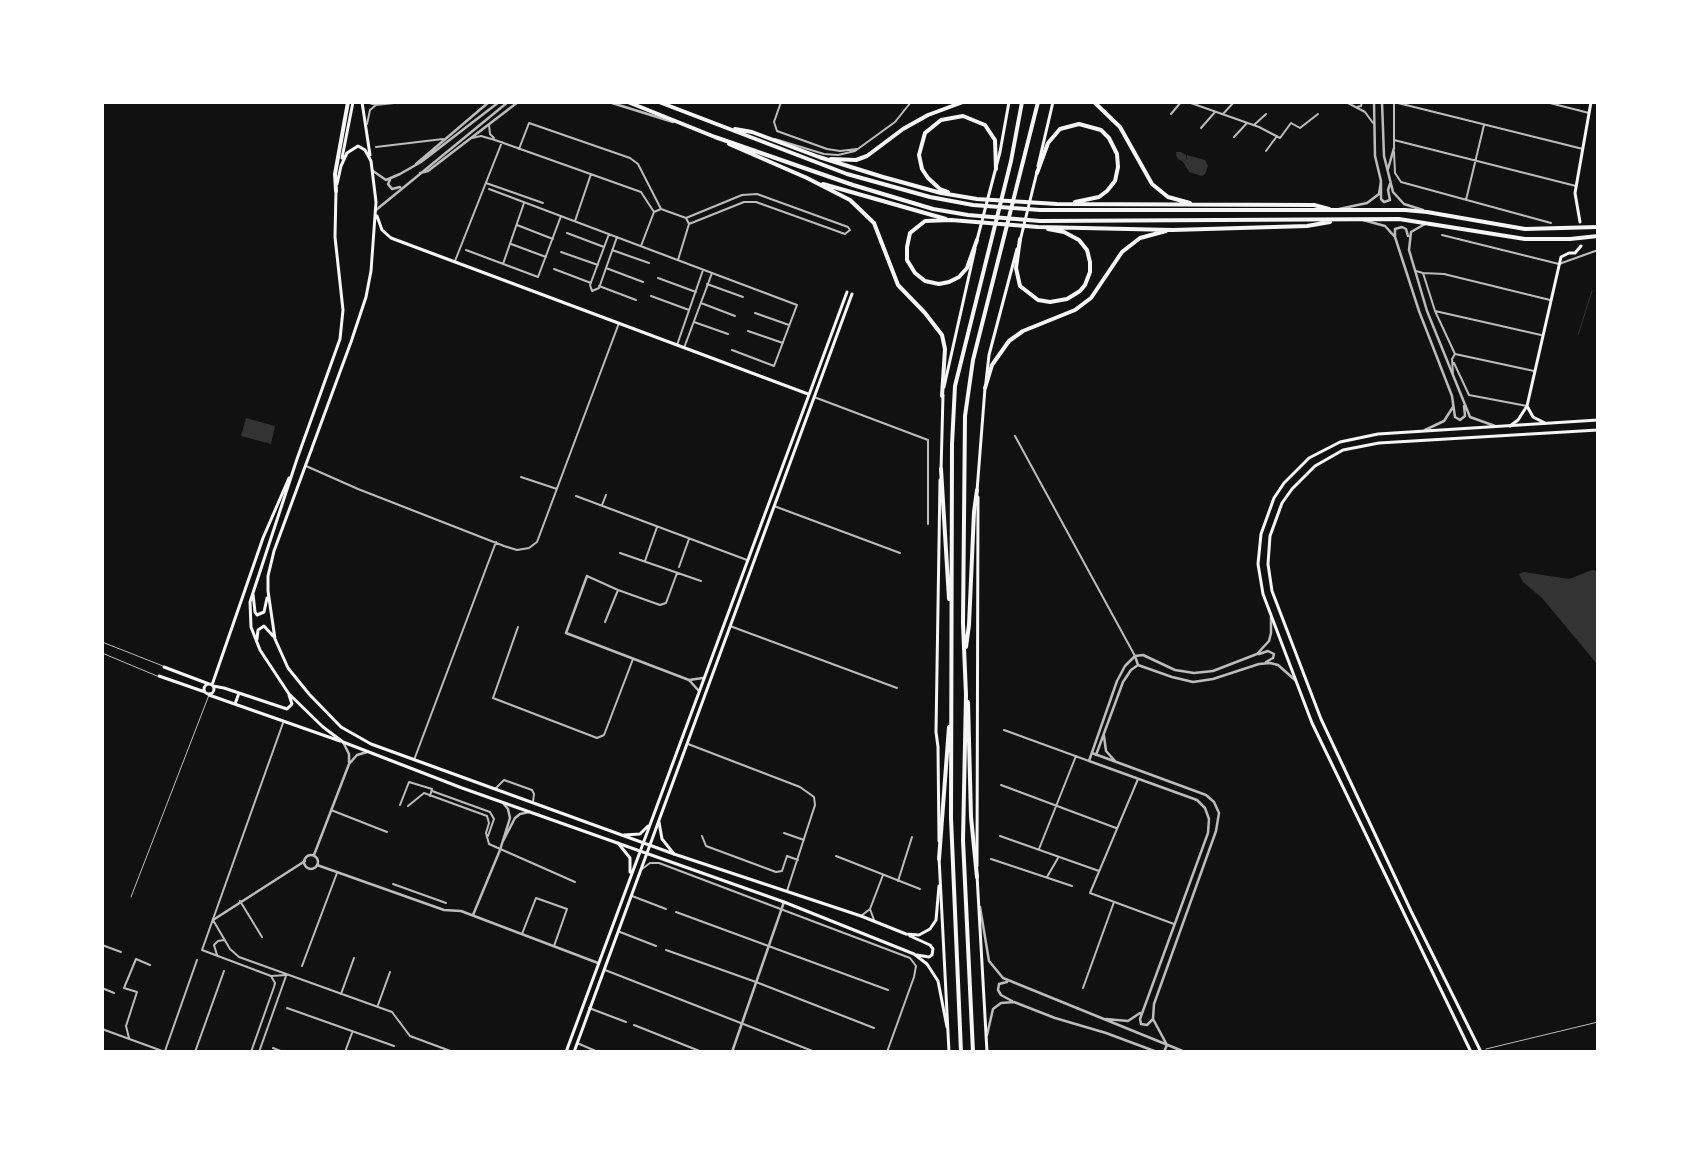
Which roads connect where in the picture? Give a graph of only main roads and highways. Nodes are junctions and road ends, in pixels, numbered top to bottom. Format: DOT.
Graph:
graph roads {
  1 [pos="348,102"];
  2 [pos="353,102"];
  3 [pos="364,102"];
  4 [pos="628,102"];
  5 [pos="659,102"];
  6 [pos="963,102"];
  7 [pos="1009,102"];
  8 [pos="1022,102"];
  9 [pos="1038,102"];
  10 [pos="1052,102"];
  11 [pos="1094,102"];
  12 [pos="1592,102"];
  13 [pos="724,126"];
  14 [pos="714,137"];
  15 [pos="819,157"];
  16 [pos="371,161"];
  17 [pos="341,166"];
  18 [pos="996,169"];
  19 [pos="1036,173"];
  20 [pos="805,177"];
  21 [pos="336,191"];
  22 [pos="977,199"];
  23 [pos="1057,204"];
  24 [pos="1200,205"];
  25 [pos="376,211"];
  26 [pos="1333,211"];
  27 [pos="951,220"];
  28 [pos="1339,220"];
  29 [pos="1580,222"];
  30 [pos="1038,227"];
  31 [pos="1598,227"];
  32 [pos="1173,230"];
  33 [pos="1598,236"];
  34 [pos="1020,239"];
  35 [pos="977,240"];
  36 [pos="1581,246"];
  37 [pos="847,292"];
  38 [pos="852,294"];
  39 [pos="985,388"];
  40 [pos="808,394"];
  41 [pos="942,396"];
  42 [pos="814,397"];
  43 [pos="1527,406"];
  44 [pos="1598,420"];
  45 [pos="1545,423"];
  46 [pos="1510,426"];
  47 [pos="1598,430"];
  48 [pos="297,459"];
  49 [pos="941,469"];
  50 [pos="977,490"];
  51 [pos="253,588"];
  52 [pos="268,591"];
  53 [pos="951,616"];
  54 [pos="275,639"];
  55 [pos="258,644"];
  56 [pos="965,654"];
  57 [pos="164,666"];
  58 [pos="159,676"];
  59 [pos="211,685"];
  60 [pos="205,692"];
  61 [pos="239,693"];
  62 [pos="209,694"];
  63 [pos="289,694"];
  64 [pos="966,695"];
  65 [pos="235,704"];
  66 [pos="950,718"];
  67 [pos="343,742"];
  68 [pos="501,791"];
  69 [pos="501,801"];
  70 [pos="659,820"];
  71 [pos="650,824"];
  72 [pos="624,835"];
  73 [pos="642,842"];
  74 [pos="618,843"];
  75 [pos="650,844"];
  76 [pos="639,850"];
  77 [pos="646,853"];
  78 [pos="674,854"];
  79 [pos="684,857"];
  80 [pos="939,859"];
  81 [pos="681,865"];
  82 [pos="977,877"];
  83 [pos="629,878"];
  84 [pos="939,885"];
  85 [pos="906,934"];
  86 [pos="914,954"];
  87 [pos="948,1027"];
  88 [pos="1483,1050"];
  89 [pos="566,1052"];
  90 [pos="574,1052"];
  91 [pos="948,1052"];
  92 [pos="960,1052"];
  93 [pos="973,1052"];
  94 [pos="987,1052"];
  95 [pos="1471,1052"];
  1 -- 21 [label="highway"];
  2 -- 17 [label="main road"];
  3 -- 16 [label="main road"];
  4 -- 14 [label="highway"];
  5 -- 13 [label="highway"];
  6 -- 15 [label="highway"];
  7 -- 18 [label="main road"];
  8 -- 53 [label="highway"];
  9 -- 56 [label="highway"];
  10 -- 19 [label="main road"];
  11 -- 24 [label="highway"];
  12 -- 29 [label="main road"];
  13 -- 15 [label="highway"];
  13 -- 26 [label="highway"];
  14 -- 20 [label="highway"];
  14 -- 28 [label="highway"];
  15 -- 22 [label="highway"];
  16 -- 17 [label="main road"];
  16 -- 25 [label="main road"];
  17 -- 21 [label="main road"];
  18 -- 22 [label="highway"];
  18 -- 35 [label="main road"];
  19 -- 23 [label="highway"];
  19 -- 34 [label="main road"];
  20 -- 27 [label="highway"];
  20 -- 41 [label="highway"];
  21 -- 48 [label="main road"];
  22 -- 23 [label="highway"];
  23 -- 24 [label="highway"];
  24 -- 26 [label="highway"];
  25 -- 40 [label="main road"];
  25 -- 52 [label="main road"];
  26 -- 31 [label="highway"];
  27 -- 30 [label="highway"];
  27 -- 35 [label="highway"];
  28 -- 32 [label="highway"];
  28 -- 33 [label="highway"];
  30 -- 32 [label="highway"];
  30 -- 34 [label="highway"];
  32 -- 39 [label="highway"];
  34 -- 39 [label="main road"];
  35 -- 41 [label="main road"];
  36 -- 43 [label="main road"];
  37 -- 40 [label="main road"];
  38 -- 42 [label="main road"];
  39 -- 50 [label="main road"];
  40 -- 42 [label="main road"];
  40 -- 71 [label="main road"];
  41 -- 49 [label="main road"];
  42 -- 70 [label="main road"];
  43 -- 45 [label="main road"];
  43 -- 46 [label="main road"];
  44 -- 45 [label="main road"];
  45 -- 46 [label="main road"];
  46 -- 95 [label="main road"];
  47 -- 88 [label="main road"];
  48 -- 51 [label="main road"];
  48 -- 59 [label="main road"];
  49 -- 53 [label="highway"];
  49 -- 80 [label="main road"];
  50 -- 56 [label="highway"];
  50 -- 82 [label="main road"];
  51 -- 52 [label="main road"];
  51 -- 55 [label="main road"];
  52 -- 54 [label="main road"];
  53 -- 66 [label="highway"];
  54 -- 55 [label="main road"];
  54 -- 68 [label="main road"];
  55 -- 63 [label="main road"];
  56 -- 64 [label="highway"];
  57 -- 59 [label="main road"];
  58 -- 60 [label="main road"];
  59 -- 60 [label="main road"];
  59 -- 61 [label="main road"];
  59 -- 62 [label="main road"];
  60 -- 62 [label="main road"];
  61 -- 63 [label="main road"];
  61 -- 65 [label="main road"];
  62 -- 65 [label="main road"];
  63 -- 67 [label="main road"];
  64 -- 82 [label="highway"];
  64 -- 93 [label="highway"];
  65 -- 67 [label="main road"];
  66 -- 80 [label="highway"];
  66 -- 92 [label="highway"];
  67 -- 69 [label="main road"];
  68 -- 69 [label="main road"];
  68 -- 72 [label="main road"];
  69 -- 74 [label="main road"];
  70 -- 75 [label="main road"];
  70 -- 78 [label="main road"];
  71 -- 72 [label="main road"];
  71 -- 73 [label="main road"];
  72 -- 73 [label="main road"];
  73 -- 75 [label="main road"];
  73 -- 76 [label="main road"];
  74 -- 76 [label="main road"];
  74 -- 83 [label="main road"];
  75 -- 77 [label="main road"];
  75 -- 78 [label="main road"];
  76 -- 77 [label="main road"];
  76 -- 83 [label="main road"];
  77 -- 81 [label="main road"];
  77 -- 90 [label="main road"];
  78 -- 79 [label="main road"];
  79 -- 81 [label="main road"];
  79 -- 85 [label="main road"];
  80 -- 84 [label="main road"];
  81 -- 86 [label="main road"];
  82 -- 94 [label="main road"];
  83 -- 89 [label="main road"];
  84 -- 85 [label="main road"];
  84 -- 87 [label="main road"];
  85 -- 86 [label="main road"];
  86 -- 87 [label="main road"];
  87 -- 91 [label="main road"];
}
